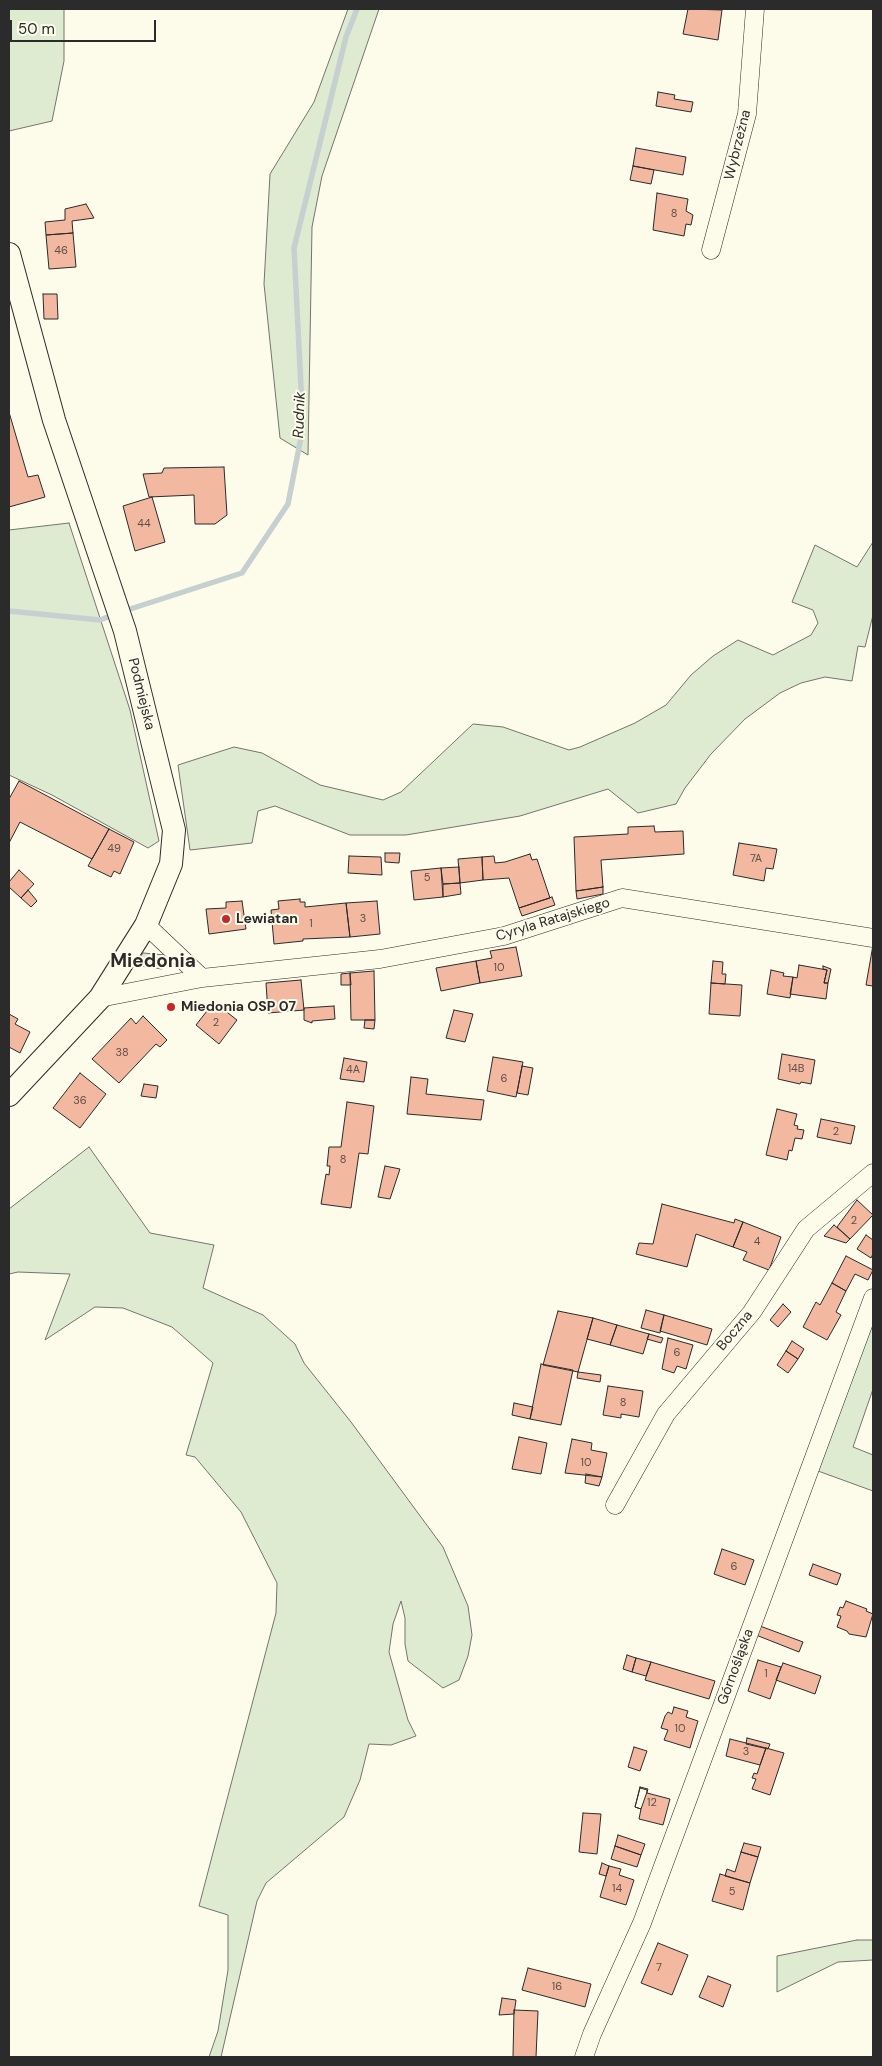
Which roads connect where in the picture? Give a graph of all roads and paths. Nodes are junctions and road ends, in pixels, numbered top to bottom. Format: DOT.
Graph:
graph roads {
  1 [pos="756,9"];
  2 [pos="711,250"];
  3 [pos="9,254"];
  4 [pos="146,925"];
  5 [pos="873,938"];
  6 [pos="202,978"];
  7 [pos="100,998"];
  8 [pos="12,1086"];
  9 [pos="873,1173"];
  10 [pos="873,1298"];
  11 [pos="615,1505"];
  12 [pos="584,2057"];
  1 -- 2 [label="street, Wybrzeżna"];
  3 -- 4 [label="street, Podmiejska"];
  4 -- 6 [label="street"];
  4 -- 7 [label="street, Podmiejska"];
  5 -- 6 [label="street, Cyryla Ratajskiego"];
  6 -- 7 [label="street, Cyryla Ratajskiego"];
  7 -- 8 [label="street, Podmiejska"];
  9 -- 11 [label="street, Boczna"];
  10 -- 12 [label="street, Górnośląska"];
}
